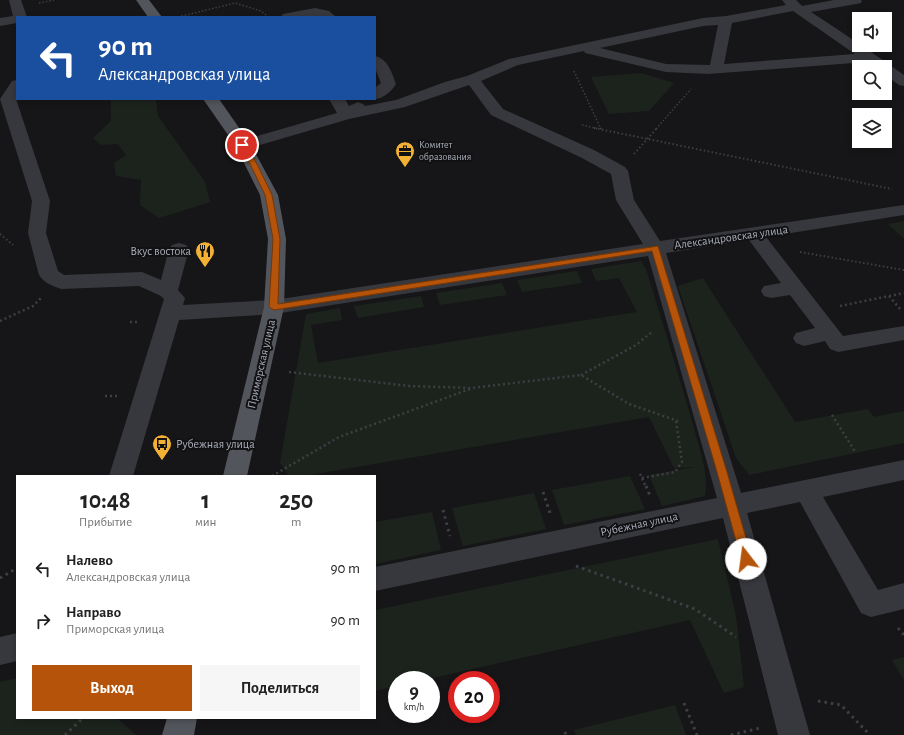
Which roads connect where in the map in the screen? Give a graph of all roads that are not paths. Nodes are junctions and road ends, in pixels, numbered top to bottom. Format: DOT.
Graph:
graph roads {
  1 [pos="15,0"];
  2 [pos="142,0"];
  3 [pos="856,0"];
  4 [pos="795,5"];
  5 [pos="20,16"];
  6 [pos="154,16"];
  7 [pos="292,16"];
  8 [pos="327,16"];
  9 [pos="16,19"];
  10 [pos="726,20"];
  11 [pos="0,22"];
  12 [pos="584,48"];
  13 [pos="870,57"];
  14 [pos="874,60"];
  15 [pos="376,61"];
  16 [pos="712,70"];
  17 [pos="892,73"];
  18 [pos="472,79"];
  19 [pos="904,82"];
  20 [pos="376,93"];
  21 [pos="10,95"];
  22 [pos="212,100"];
  23 [pos="338,100"];
  24 [pos="368,100"];
  25 [pos="346,115"];
  26 [pos="242,145"];
  27 [pos="904,210"];
  28 [pos="760,241"];
  29 [pos="655,248"];
  30 [pos="179,249"];
  31 [pos="795,287"];
  32 [pos="168,291"];
  33 [pos="771,291"];
  34 [pos="274,307"];
  35 [pos="170,313"];
  36 [pos="830,333"];
  37 [pos="904,333"];
  38 [pos="804,338"];
  39 [pos="904,470"];
  40 [pos="121,475"];
  41 [pos="235,475"];
  42 [pos="806,490"];
  43 [pos="732,505"];
  44 [pos="376,579"];
  45 [pos="904,596"];
  46 [pos="16,647"];
  47 [pos="0,651"];
  48 [pos="182,719"];
  49 [pos="178,735"];
  50 [pos="794,735"];
  1 -- 5 [label="street"];
  2 -- 6 [label="main road"];
  3 -- 4 [label="street"];
  4 -- 10 [label="street"];
  4 -- 13 [label="street"];
  7 -- 8 [label="street"];
  9 -- 11 [label="street"];
  10 -- 12 [label="street"];
  10 -- 16 [label="street"];
  12 -- 16 [label="street"];
  12 -- 18 [label="street"];
  13 -- 14 [label="street"];
  13 -- 16 [label="street"];
  15 -- 20 [label="street"];
  17 -- 19 [label="street"];
  18 -- 25 [label="street"];
  18 -- 29 [label="street"];
  21 -- 32 [label="street"];
  22 -- 26 [label="main road, Приморская улица"];
  23 -- 25 [label="street"];
  24 -- 25 [label="street"];
  25 -- 26 [label="street"];
  26 -- 34 [label="main road, Приморская улица"];
  27 -- 28 [label="street, Александровская улица"];
  28 -- 29 [label="street, Александровская улица"];
  28 -- 31 [label="street"];
  29 -- 34 [label="street, Александровская улица"];
  29 -- 43 [label="street"];
  30 -- 32 [label="street"];
  31 -- 33 [label="street"];
  31 -- 36 [label="street"];
  32 -- 35 [label="street"];
  34 -- 35 [label="street, Александровская улица"];
  34 -- 41 [label="main road, Приморская улица"];
  35 -- 40 [label="street"];
  36 -- 37 [label="street"];
  36 -- 38 [label="street"];
  39 -- 42 [label="street, Рубежная улица"];
  42 -- 43 [label="street, Рубежная улица"];
  42 -- 45 [label="street"];
  43 -- 44 [label="street, Рубежная улица"];
  43 -- 50 [label="street"];
  46 -- 47 [label="street"];
  48 -- 49 [label="main road"];
}
